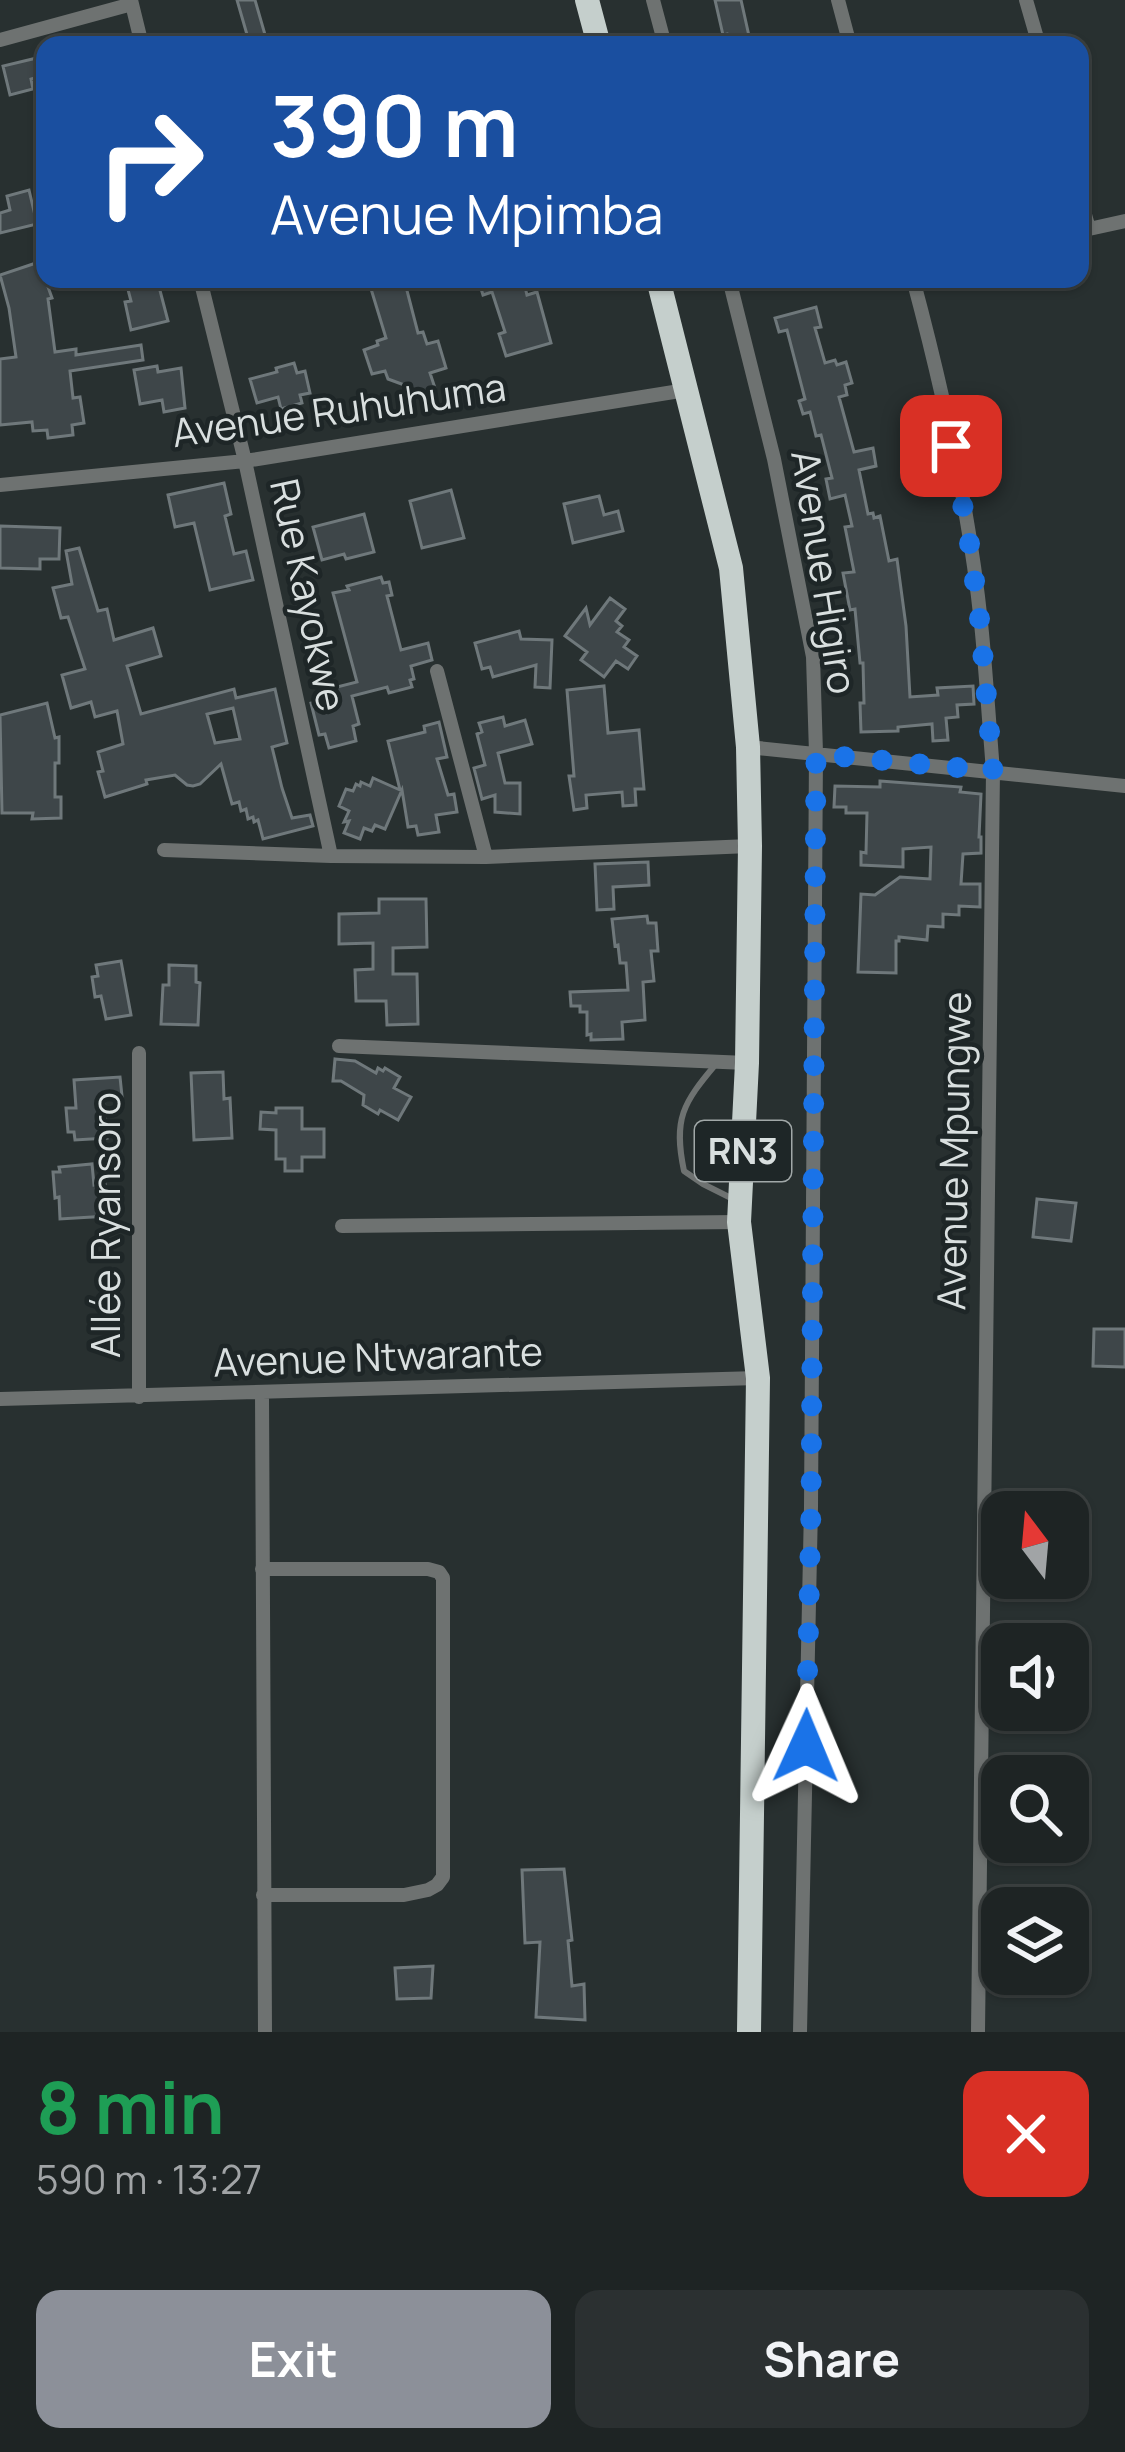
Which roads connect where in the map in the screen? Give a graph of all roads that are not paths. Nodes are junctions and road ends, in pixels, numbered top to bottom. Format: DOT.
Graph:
graph roads {
  1 [pos="587,0"];
  2 [pos="653,0"];
  3 [pos="838,0"];
  4 [pos="1026,0"];
  5 [pos="132,2"];
  6 [pos="140,36"];
  7 [pos="597,36"];
  8 [pos="663,36"];
  9 [pos="848,36"];
  10 [pos="1036,36"];
  11 [pos="0,40"];
  12 [pos="1125,221"];
  13 [pos="1089,230"];
  14 [pos="202,288"];
  15 [pos="660,288"];
  16 [pos="731,288"];
  17 [pos="915,288"];
  18 [pos="686,390"];
  19 [pos="245,461"];
  20 [pos="0,485"];
  21 [pos="437,671"];
  22 [pos="748,747"];
  23 [pos="816,754"];
  24 [pos="993,771"];
  25 [pos="1125,787"];
  26 [pos="750,846"];
  27 [pos="164,850"];
  28 [pos="331,856"];
  29 [pos="486,856"];
  30 [pos="339,1046"];
  31 [pos="139,1052"];
  32 [pos="718,1062"];
  33 [pos="747,1063"];
  34 [pos="740,1212"];
  35 [pos="342,1226"];
  36 [pos="758,1378"];
  37 [pos="262,1393"];
  38 [pos="139,1397"];
  39 [pos="0,1399"];
  40 [pos="262,1569"];
  41 [pos="263,1895"];
  42 [pos="265,2032"];
  43 [pos="749,2032"];
  44 [pos="800,2032"];
  45 [pos="978,2032"];
  1 -- 7 [label="highway"];
  2 -- 8 [label="street"];
  3 -- 9 [label="street"];
  4 -- 10 [label="street"];
  5 -- 6 [label="street"];
  5 -- 11 [label="street"];
  12 -- 13 [label="street"];
  14 -- 19 [label="street, Rue Kayokwe"];
  15 -- 18 [label="highway, RN3"];
  16 -- 23 [label="street, Avenue Higiro"];
  17 -- 24 [label="street, Avenue Mpungwe"];
  18 -- 19 [label="street, Avenue Ruhuhuma"];
  18 -- 22 [label="highway, RN3"];
  19 -- 20 [label="street, Avenue Ruhuhuma"];
  19 -- 28 [label="street, Rue Kayokwe"];
  21 -- 29 [label="street"];
  22 -- 23 [label="street"];
  22 -- 26 [label="highway, RN3"];
  23 -- 24 [label="street"];
  23 -- 44 [label="street, Avenue Higiro"];
  24 -- 25 [label="street"];
  24 -- 45 [label="street, Avenue Mpungwe"];
  26 -- 29 [label="street"];
  26 -- 33 [label="highway, RN3"];
  27 -- 28 [label="street"];
  28 -- 29 [label="street"];
  30 -- 32 [label="street"];
  31 -- 38 [label="street, Allée Ryansoro"];
  32 -- 33 [label="street"];
  32 -- 34 [label="lane"];
  33 -- 34 [label="highway, RN3"];
  34 -- 35 [label="street"];
  34 -- 36 [label="highway, RN3"];
  36 -- 37 [label="street, Avenue Ntwarante"];
  36 -- 43 [label="highway, RN3"];
  37 -- 38 [label="street, Avenue Ntwarante"];
  37 -- 40 [label="street"];
  38 -- 39 [label="street, Avenue Ntwarante"];
  40 -- 41 [label="street"];
  40 -- 41 [label="street"];
  41 -- 42 [label="street"];
}
